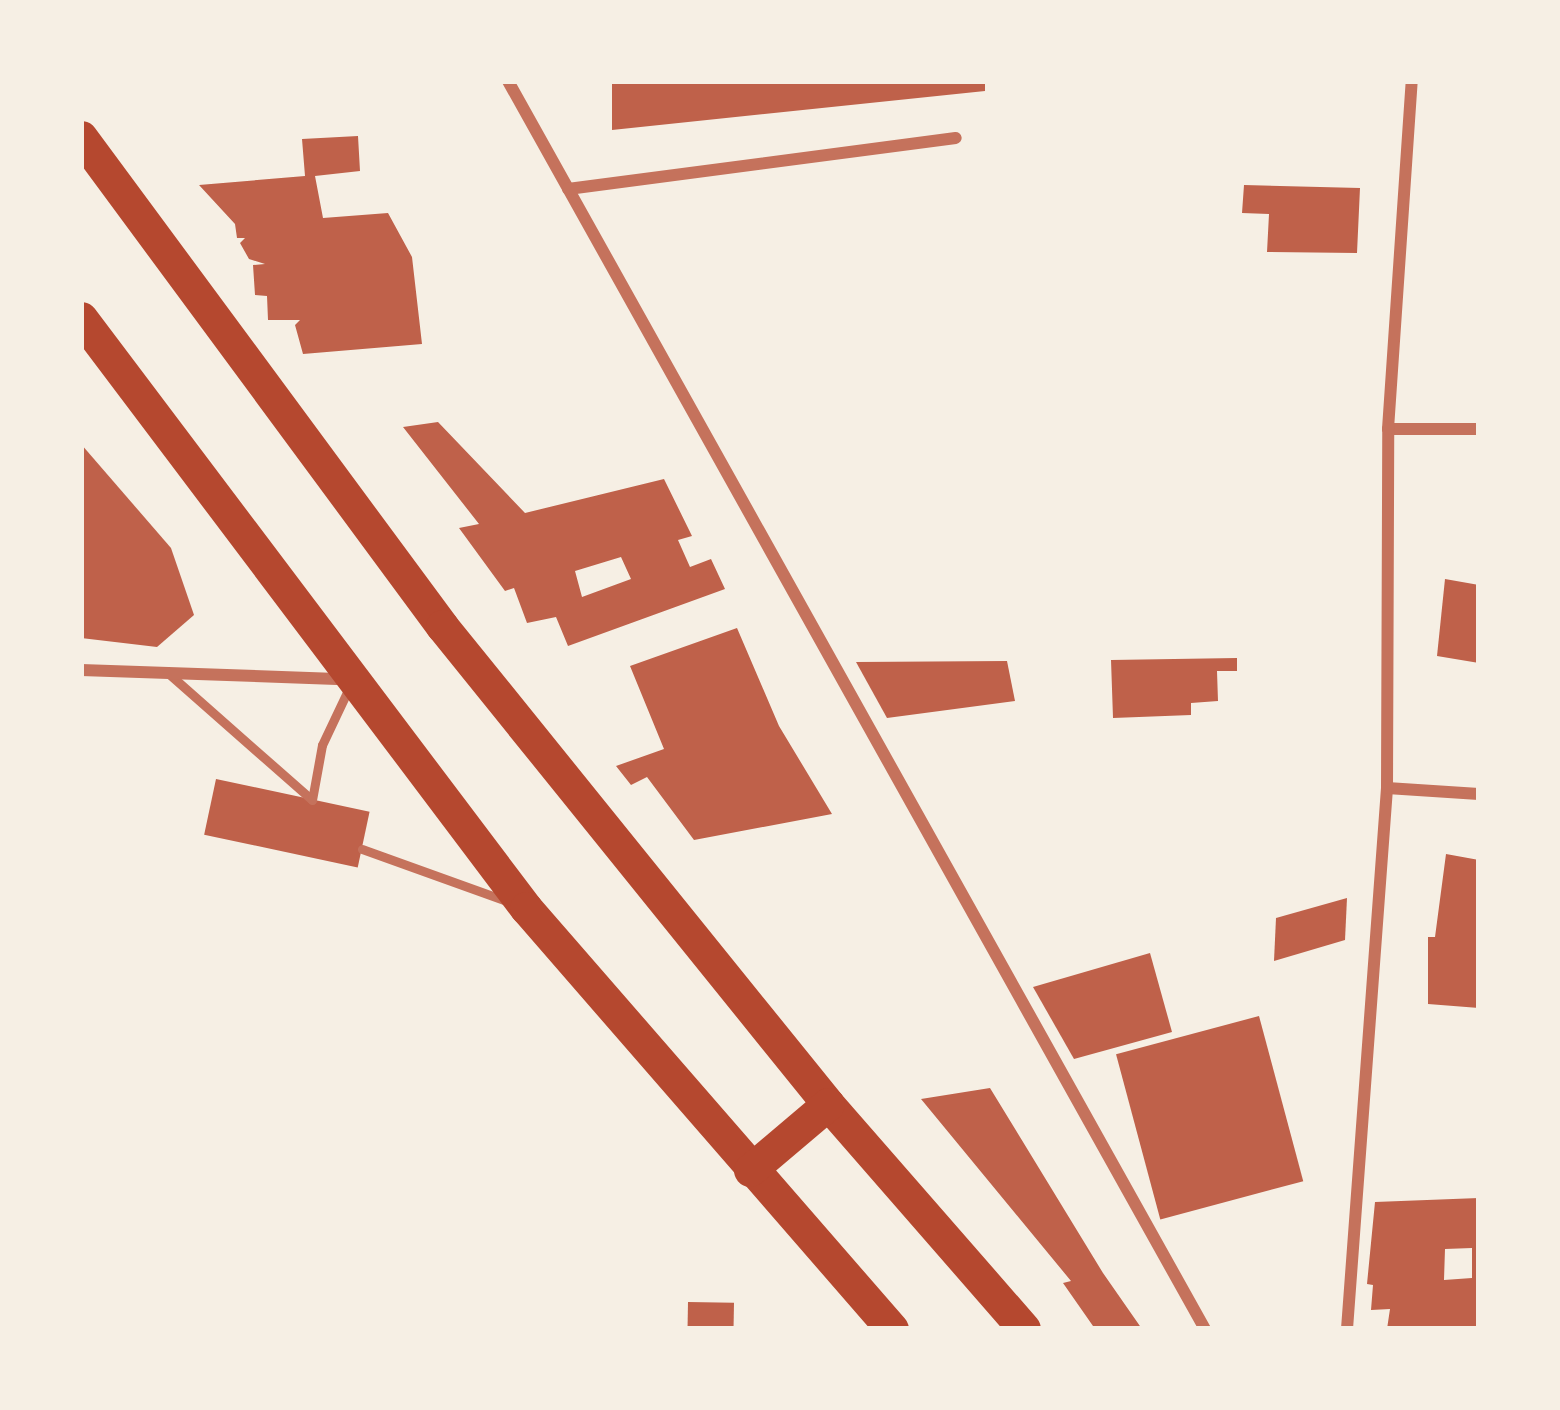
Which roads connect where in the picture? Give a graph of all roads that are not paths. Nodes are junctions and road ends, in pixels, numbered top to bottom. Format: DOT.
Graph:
graph roads {
  1 [pos="508,81"];
  2 [pos="1412,81"];
  3 [pos="81,136"];
  4 [pos="956,138"];
  5 [pos="568,189"];
  6 [pos="81,318"];
  7 [pos="1388,429"];
  8 [pos="1479,429"];
  9 [pos="81,670"];
  10 [pos="168,673"];
  11 [pos="353,680"];
  12 [pos="1387,788"];
  13 [pos="1479,794"];
  14 [pos="362,849"];
  15 [pos="526,908"];
  16 [pos="828,1104"];
  17 [pos="750,1170"];
  18 [pos="892,1329"];
  19 [pos="1024,1329"];
  20 [pos="1204,1329"];
  21 [pos="1347,1329"];
  1 -- 5 [label="street"];
  2 -- 7 [label="street"];
  3 -- 16 [label="highway"];
  4 -- 5 [label="street"];
  5 -- 20 [label="street"];
  6 -- 11 [label="highway"];
  7 -- 8 [label="street"];
  7 -- 12 [label="street"];
  9 -- 10 [label="street"];
  10 -- 11 [label="street"];
  10 -- 11 [label="lane"];
  11 -- 15 [label="highway"];
  12 -- 13 [label="street"];
  12 -- 21 [label="street"];
  14 -- 15 [label="lane"];
  15 -- 17 [label="highway"];
  16 -- 17 [label="highway"];
  16 -- 19 [label="highway"];
  17 -- 18 [label="highway"];
}
